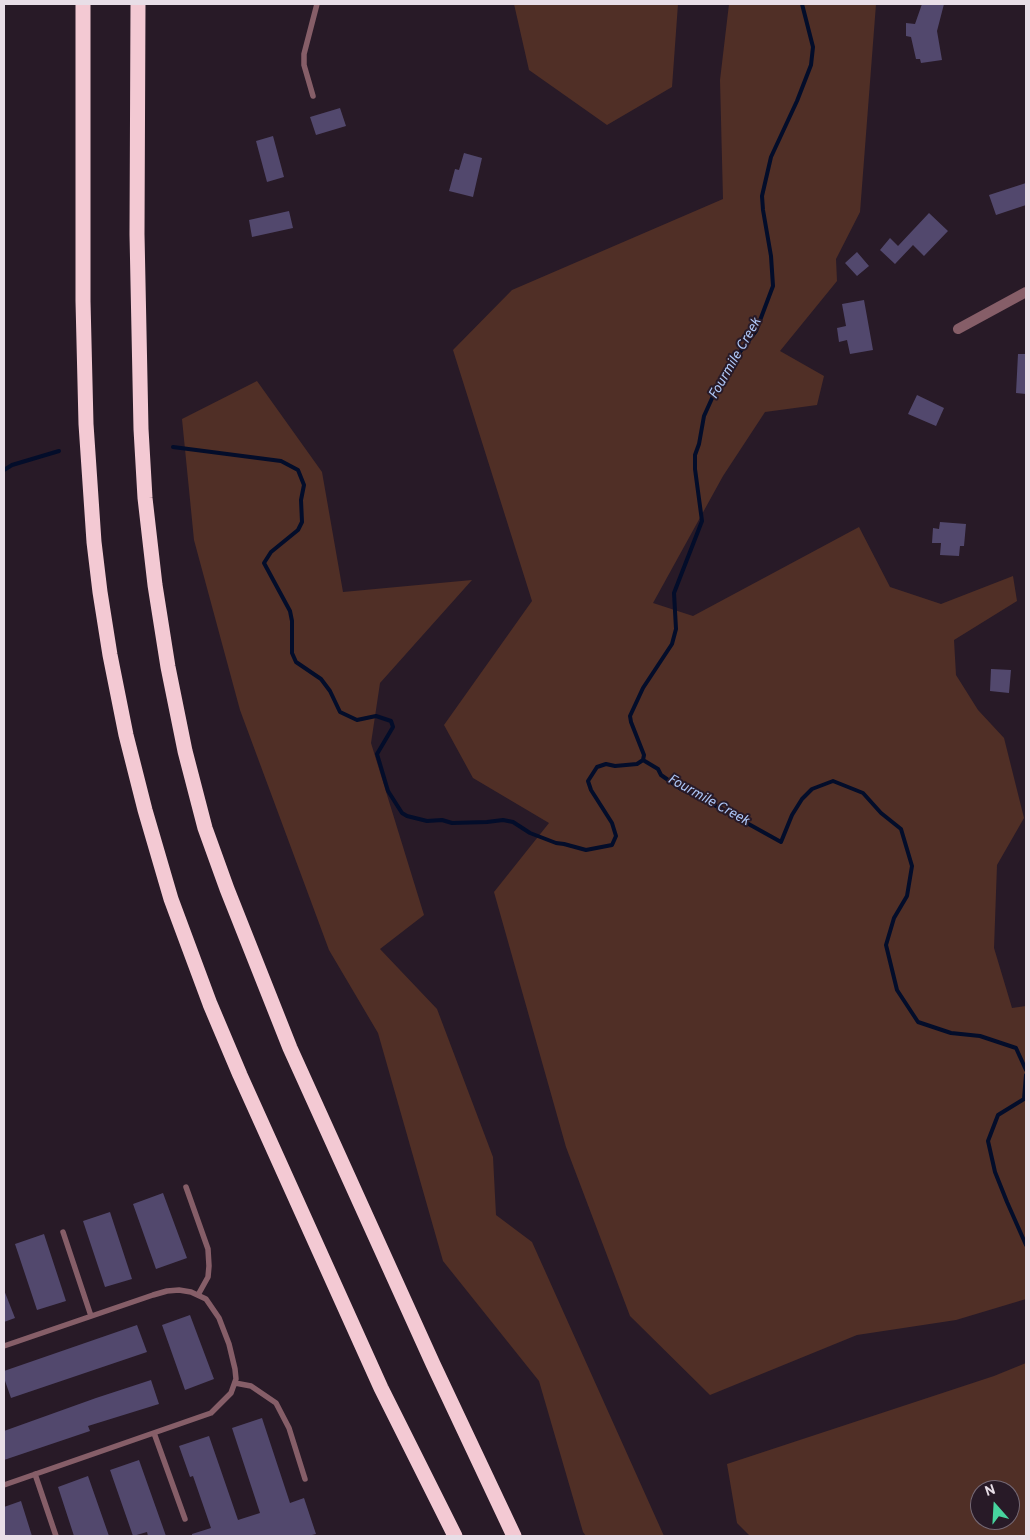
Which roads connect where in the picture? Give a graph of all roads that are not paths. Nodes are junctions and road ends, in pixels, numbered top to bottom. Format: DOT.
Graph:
graph roads {
  1 [pos="83,4"];
  2 [pos="138,4"];
  3 [pos="317,4"];
  4 [pos="313,96"];
  5 [pos="1026,292"];
  6 [pos="958,328"];
  7 [pos="186,1187"];
  8 [pos="63,1232"];
  9 [pos="198,1295"];
  10 [pos="91,1316"];
  11 [pos="4,1346"];
  12 [pos="234,1383"];
  13 [pos="154,1433"];
  14 [pos="35,1474"];
  15 [pos="306,1479"];
  16 [pos="4,1485"];
  17 [pos="185,1519"];
  18 [pos="56,1536"];
  19 [pos="456,1536"];
  20 [pos="514,1536"];
  1 -- 19 [label="highway"];
  2 -- 20 [label="highway"];
  3 -- 4 [label="lane"];
  5 -- 6 [label="street"];
  7 -- 9 [label="lane"];
  8 -- 10 [label="lane"];
  9 -- 10 [label="lane"];
  9 -- 12 [label="lane"];
  10 -- 11 [label="lane"];
  12 -- 13 [label="lane"];
  12 -- 15 [label="lane"];
  13 -- 14 [label="lane"];
  13 -- 17 [label="lane"];
  14 -- 16 [label="lane"];
  14 -- 18 [label="lane"];
}
